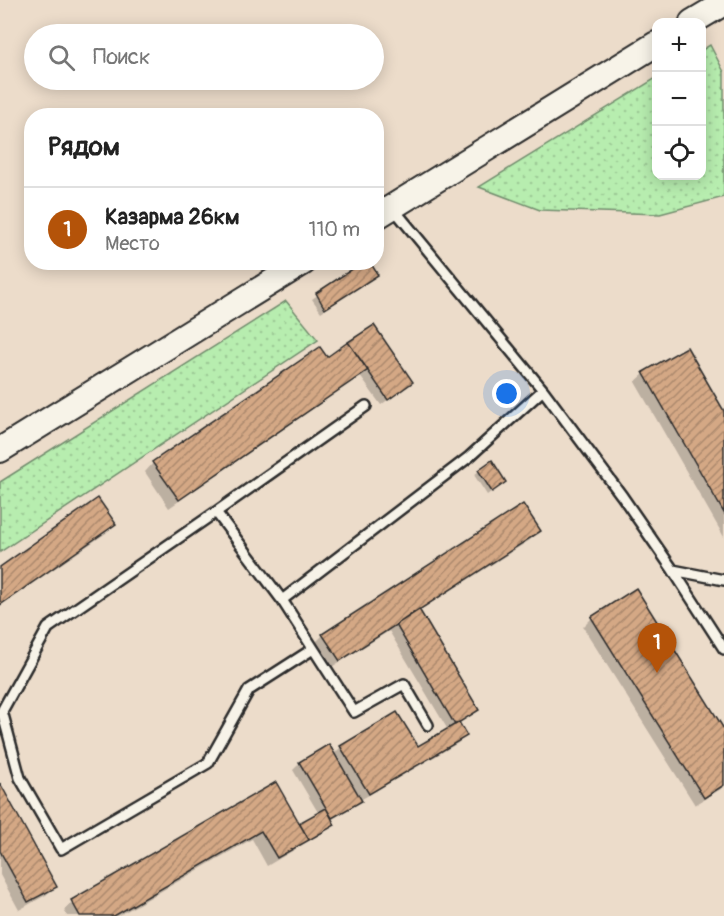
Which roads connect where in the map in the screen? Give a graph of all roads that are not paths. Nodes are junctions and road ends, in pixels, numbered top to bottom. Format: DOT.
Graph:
graph roads {
  1 [pos="724,3"];
  2 [pos="699,18"];
  3 [pos="652,47"];
  4 [pos="384,212"];
  5 [pos="291,270"];
  6 [pos="543,390"];
  7 [pos="366,406"];
  8 [pos="0,450"];
  9 [pos="216,512"];
  10 [pos="674,570"];
  11 [pos="724,580"];
  12 [pos="282,600"];
  13 [pos="313,649"];
  14 [pos="724,649"];
  15 [pos="428,725"];
  1 -- 2 [label="street"];
  3 -- 4 [label="street"];
  4 -- 6 [label="lane"];
  5 -- 8 [label="street"];
  6 -- 10 [label="lane"];
  6 -- 12 [label="lane"];
  7 -- 9 [label="lane"];
  9 -- 12 [label="lane"];
  9 -- 13 [label="lane"];
  10 -- 11 [label="lane"];
  10 -- 14 [label="lane"];
  12 -- 13 [label="lane"];
  13 -- 15 [label="lane"];
}
